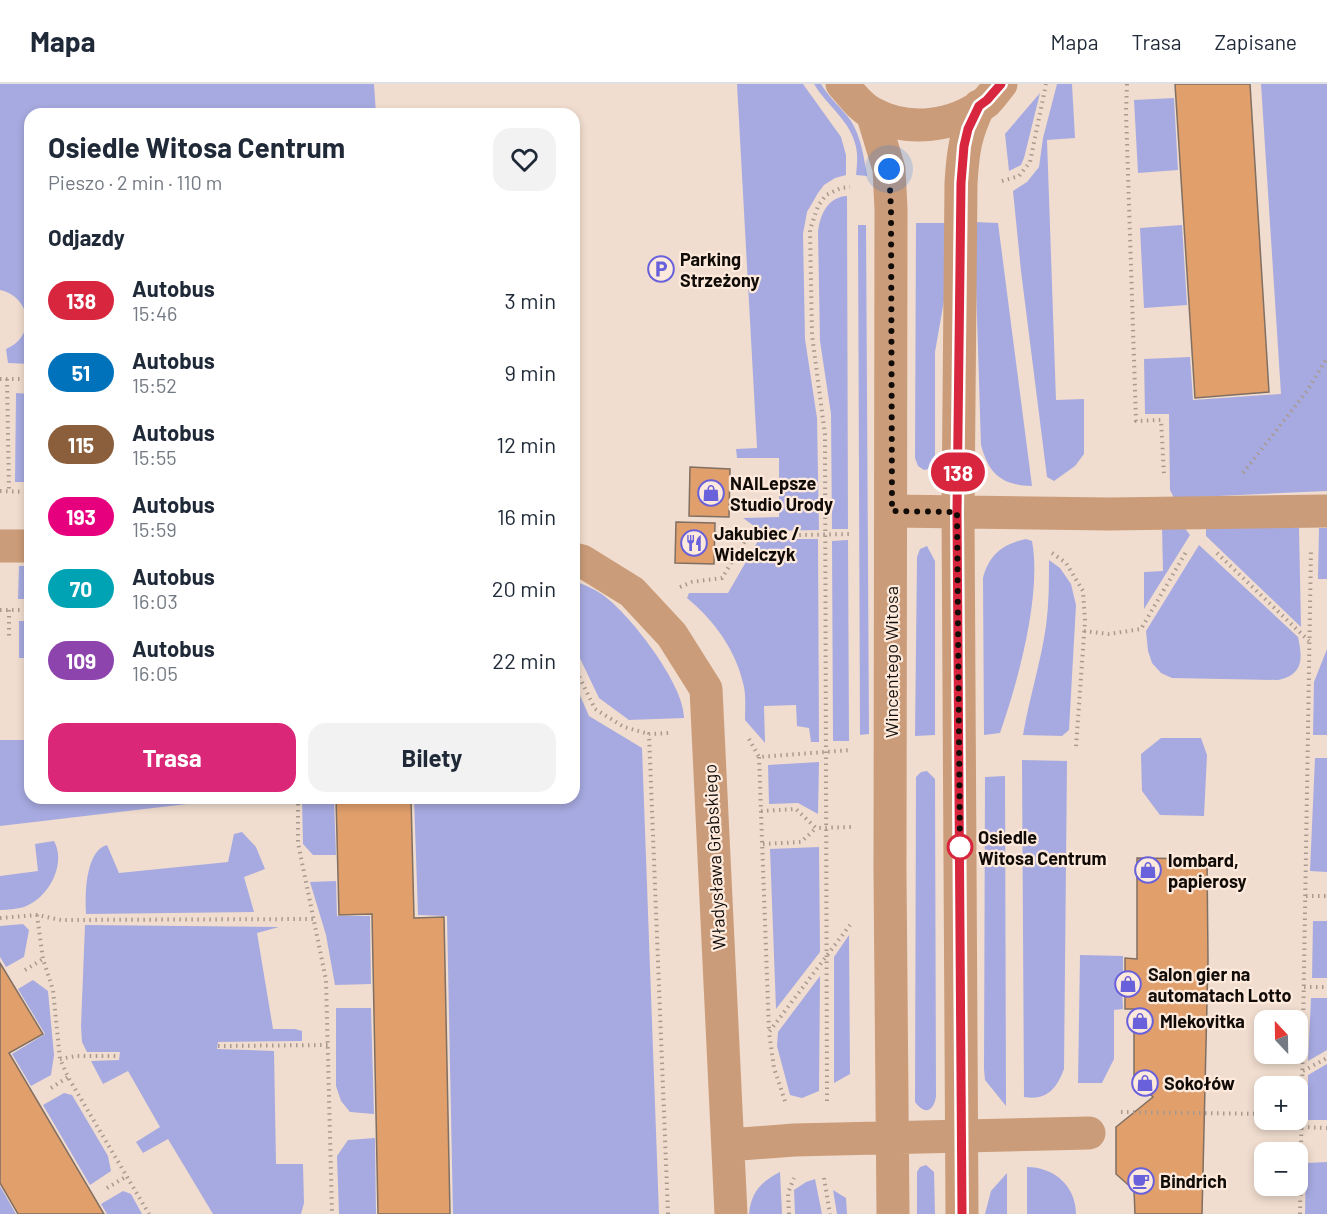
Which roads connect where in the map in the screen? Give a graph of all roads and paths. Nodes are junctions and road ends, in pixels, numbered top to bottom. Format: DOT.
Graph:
graph roads {
  1 [pos="842,84"];
  2 [pos="1046,84"];
  3 [pos="1127,84"];
  4 [pos="990,95"];
  5 [pos="872,113"];
  6 [pos="993,182"];
  7 [pos="853,187"];
  8 [pos="1327,358"];
  9 [pos="0,379"];
  10 [pos="7,379"];
  11 [pos="24,379"];
  12 [pos="1242,474"];
  13 [pos="0,491"];
  14 [pos="9,492"];
  15 [pos="24,492"];
  16 [pos="892,511"];
  17 [pos="1327,511"];
  18 [pos="957,512"];
  19 [pos="1188,523"];
  20 [pos="825,534"];
  21 [pos="853,534"];
  22 [pos="0,546"];
  23 [pos="24,546"];
  24 [pos="1311,548"];
  25 [pos="1049,552"];
  26 [pos="580,560"];
  27 [pos="670,591"];
  28 [pos="0,610"];
  29 [pos="9,610"];
  30 [pos="24,610"];
  31 [pos="1084,631"];
  32 [pos="9,638"];
  33 [pos="1309,641"];
  34 [pos="580,678"];
  35 [pos="649,734"];
  36 [pos="1076,747"];
  37 [pos="759,757"];
  38 [pos="298,804"];
  39 [pos="761,811"];
  40 [pos="860,826"];
  41 [pos="826,827"];
  42 [pos="816,828"];
  43 [pos="763,844"];
  44 [pos="1306,896"];
  45 [pos="1327,896"];
  46 [pos="37,915"];
  47 [pos="0,918"];
  48 [pos="314,919"];
  49 [pos="854,921"];
  50 [pos="827,955"];
  51 [pos="43,959"];
  52 [pos="25,970"];
  53 [pos="1304,987"];
  54 [pos="1327,987"];
  55 [pos="769,1032"];
  56 [pos="329,1045"];
  57 [pos="218,1046"];
  58 [pos="119,1056"];
  59 [pos="1327,1058"];
  60 [pos="60,1059"];
  61 [pos="1303,1071"];
  62 [pos="1303,1076"];
  63 [pos="68,1077"];
  64 [pos="51,1088"];
  65 [pos="827,1102"];
  66 [pos="794,1106"];
  67 [pos="1119,1112"];
  68 [pos="1254,1114"];
  69 [pos="1308,1127"];
  70 [pos="1327,1128"];
  71 [pos="1302,1130"];
  72 [pos="1089,1133"];
  73 [pos="962,1135"];
  74 [pos="894,1137"];
  75 [pos="728,1145"];
  76 [pos="824,1171"];
  77 [pos="795,1175"];
  78 [pos="127,1176"];
  79 [pos="107,1188"];
  80 [pos="149,1214"];
  81 [pos="332,1214"];
  82 [pos="731,1214"];
  83 [pos="789,1214"];
  84 [pos="830,1214"];
  85 [pos="893,1214"];
  86 [pos="962,1214"];
  87 [pos="1300,1214"];
  1 -- 5 [label="street"];
  2 -- 6 [label="path"];
  3 -- 19 [label="path"];
  4 -- 5 [label="street"];
  4 -- 18 [label="street"];
  5 -- 16 [label="street, Wincentego Witosa"];
  7 -- 20 [label="path"];
  8 -- 12 [label="path"];
  9 -- 10 [label="path"];
  10 -- 11 [label="path"];
  10 -- 14 [label="path"];
  13 -- 14 [label="path"];
  14 -- 15 [label="path"];
  16 -- 18 [label="street"];
  16 -- 74 [label="street, Wincentego Witosa"];
  17 -- 19 [label="street"];
  18 -- 19 [label="street"];
  18 -- 73 [label="street"];
  19 -- 31 [label="path"];
  19 -- 33 [label="path"];
  20 -- 21 [label="path"];
  20 -- 27 [label="path"];
  20 -- 41 [label="path"];
  22 -- 23 [label="street"];
  24 -- 33 [label="path"];
  25 -- 31 [label="path"];
  26 -- 75 [label="street, Władysława Grabskiego"];
  28 -- 29 [label="path"];
  29 -- 30 [label="path"];
  29 -- 32 [label="path"];
  31 -- 36 [label="path"];
  33 -- 44 [label="path"];
  34 -- 35 [label="path"];
  37 -- 39 [label="path"];
  38 -- 48 [label="path"];
  39 -- 42 [label="path"];
  39 -- 43 [label="path"];
  40 -- 41 [label="path"];
  41 -- 42 [label="path"];
  41 -- 50 [label="path"];
  42 -- 43 [label="path"];
  43 -- 55 [label="path"];
  44 -- 45 [label="path"];
  44 -- 53 [label="path"];
  46 -- 47 [label="path"];
  46 -- 48 [label="path"];
  46 -- 51 [label="path"];
  48 -- 56 [label="path"];
  49 -- 50 [label="path"];
  50 -- 55 [label="path"];
  50 -- 65 [label="path"];
  51 -- 52 [label="path"];
  51 -- 60 [label="path"];
  53 -- 54 [label="path"];
  53 -- 61 [label="path"];
  55 -- 66 [label="path"];
  56 -- 57 [label="path"];
  56 -- 81 [label="path"];
  58 -- 60 [label="path"];
  59 -- 61 [label="path"];
  60 -- 63 [label="path"];
  61 -- 62 [label="path"];
  63 -- 64 [label="path"];
  63 -- 78 [label="path"];
  67 -- 68 [label="path"];
  69 -- 70 [label="path"];
  71 -- 87 [label="path"];
  72 -- 73 [label="street"];
  73 -- 74 [label="street"];
  73 -- 86 [label="street"];
  74 -- 75 [label="street"];
  74 -- 85 [label="street, Wincentego Witosa"];
  75 -- 82 [label="street, Władysława Grabskiego"];
  76 -- 84 [label="path"];
  77 -- 83 [label="path"];
  78 -- 79 [label="path"];
  78 -- 80 [label="path"];
}
